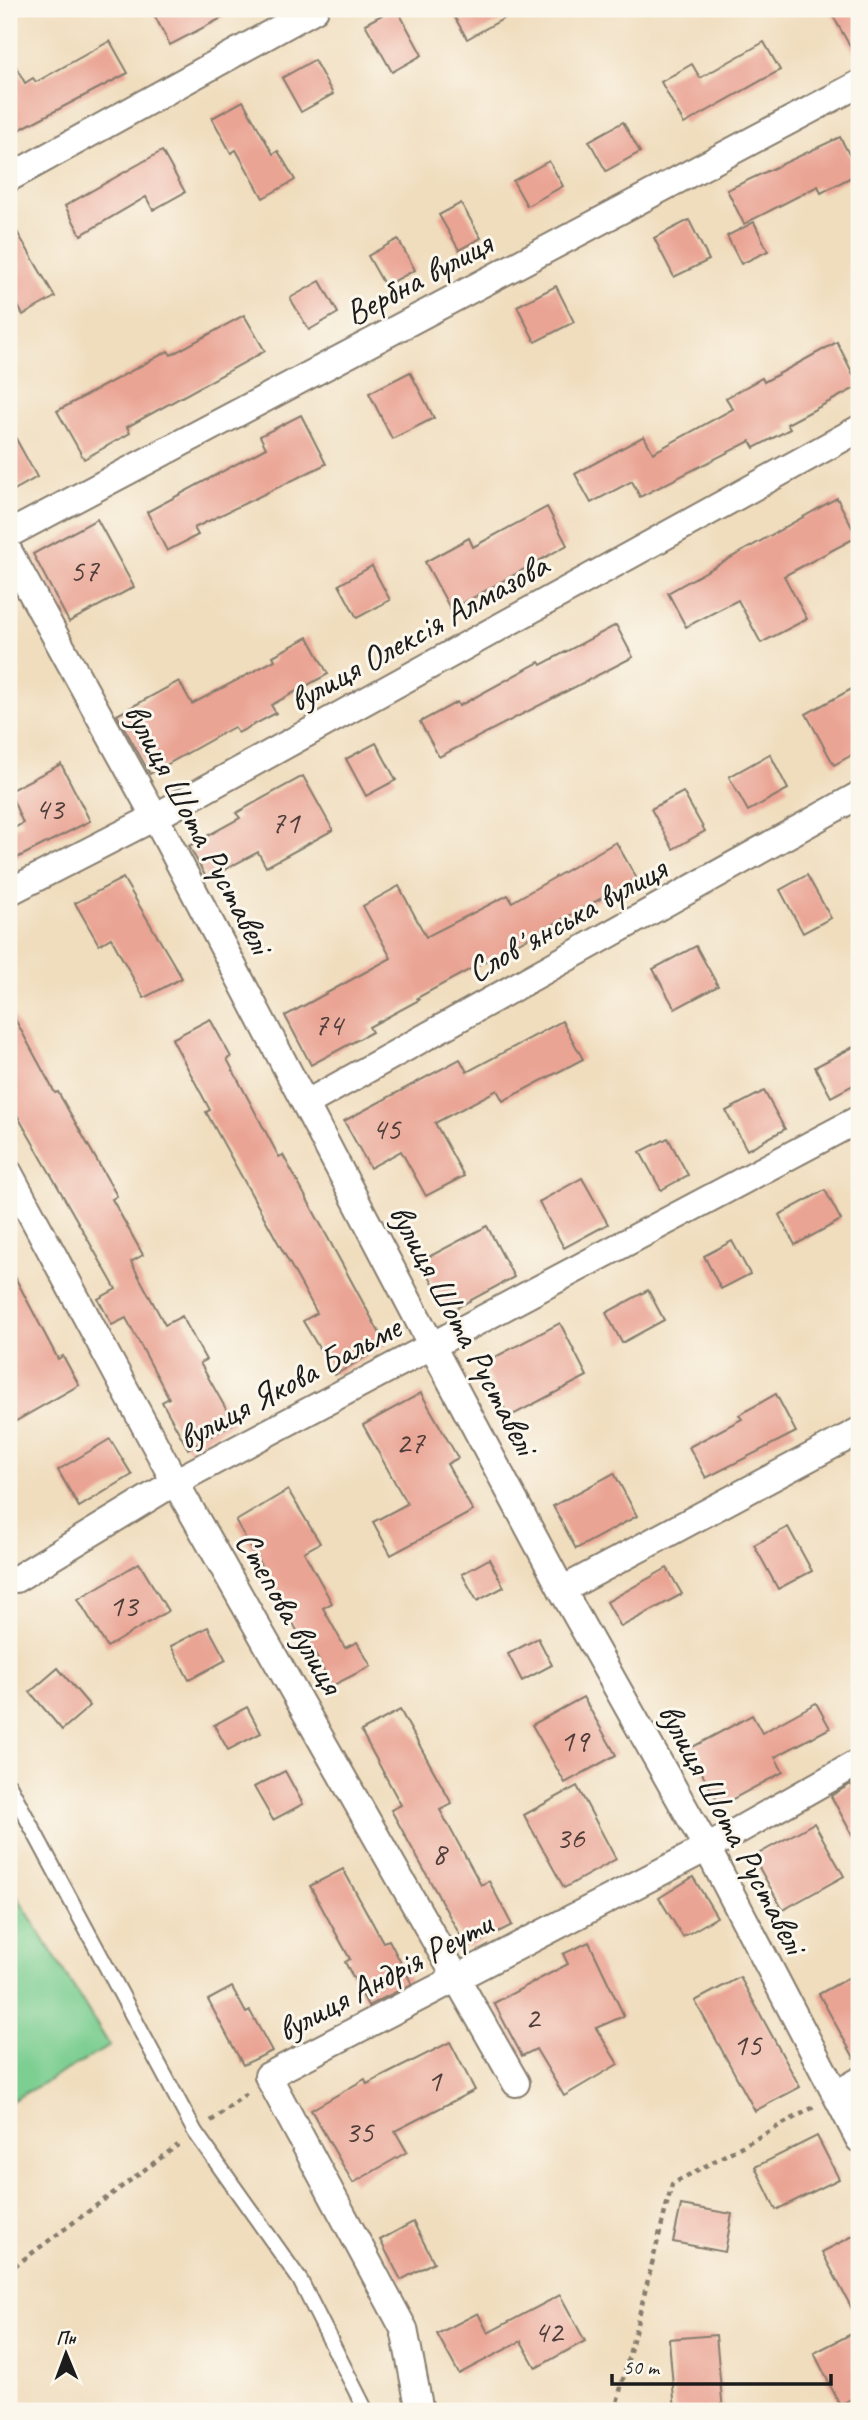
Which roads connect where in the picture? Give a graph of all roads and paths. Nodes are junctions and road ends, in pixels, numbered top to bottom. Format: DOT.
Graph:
graph roads {
  1 [pos="315,9"];
  2 [pos="859,84"];
  3 [pos="9,178"];
  4 [pos="859,429"];
  5 [pos="9,534"];
  6 [pos="9,552"];
  7 [pos="859,795"];
  8 [pos="155,817"];
  9 [pos="9,892"];
  10 [pos="307,1103"];
  11 [pos="859,1119"];
  12 [pos="9,1173"];
  13 [pos="432,1346"];
  14 [pos="859,1431"];
  15 [pos="175,1482"];
  16 [pos="16,1579"];
  17 [pos="562,1590"];
  18 [pos="859,1762"];
  19 [pos="9,1785"];
  20 [pos="706,1848"];
  21 [pos="457,1976"];
  22 [pos="268,2077"];
  23 [pos="859,2081"];
  24 [pos="516,2083"];
  25 [pos="836,2094"];
  26 [pos="195,2133"];
  27 [pos="859,2139"];
  28 [pos="11,2265"];
  29 [pos="9,2274"];
  30 [pos="366,2411"];
  31 [pos="420,2411"];
  32 [pos="615,2411"];
  1 -- 3 [label="street"];
  2 -- 5 [label="street, Вербна вулиця"];
  4 -- 8 [label="street, вулиця Олексія Алмазова"];
  6 -- 8 [label="street, вулиця Шота Руставелі"];
  7 -- 10 [label="street, Словʼянська вулиця"];
  8 -- 9 [label="street, вулиця Олексія Алмазова"];
  8 -- 10 [label="street, вулиця Шота Руставелі"];
  10 -- 13 [label="street, вулиця Шота Руставелі"];
  11 -- 13 [label="street, вулиця Якова Бальме"];
  12 -- 15 [label="street, Степова вулиця"];
  13 -- 15 [label="street, вулиця Якова Бальме"];
  13 -- 17 [label="street, вулиця Шота Руставелі"];
  14 -- 17 [label="street"];
  15 -- 16 [label="street, вулиця Якова Бальме"];
  15 -- 21 [label="street, Степова вулиця"];
  17 -- 20 [label="street, вулиця Шота Руставелі"];
  18 -- 20 [label="street, вулиця Андрія Реути"];
  19 -- 26 [label="lane"];
  20 -- 21 [label="street, вулиця Андрія Реути"];
  20 -- 25 [label="street, вулиця Шота Руставелі"];
  21 -- 22 [label="street, вулиця Андрія Реути"];
  21 -- 24 [label="street, Степова вулиця"];
  22 -- 26 [label="path"];
  22 -- 31 [label="street, вулиця Андрія Реути"];
  23 -- 25 [label="street"];
  25 -- 27 [label="street, вулиця Шота Руставелі"];
  25 -- 32 [label="path"];
  26 -- 28 [label="path"];
  26 -- 30 [label="lane"];
  28 -- 29 [label="path"];
}
